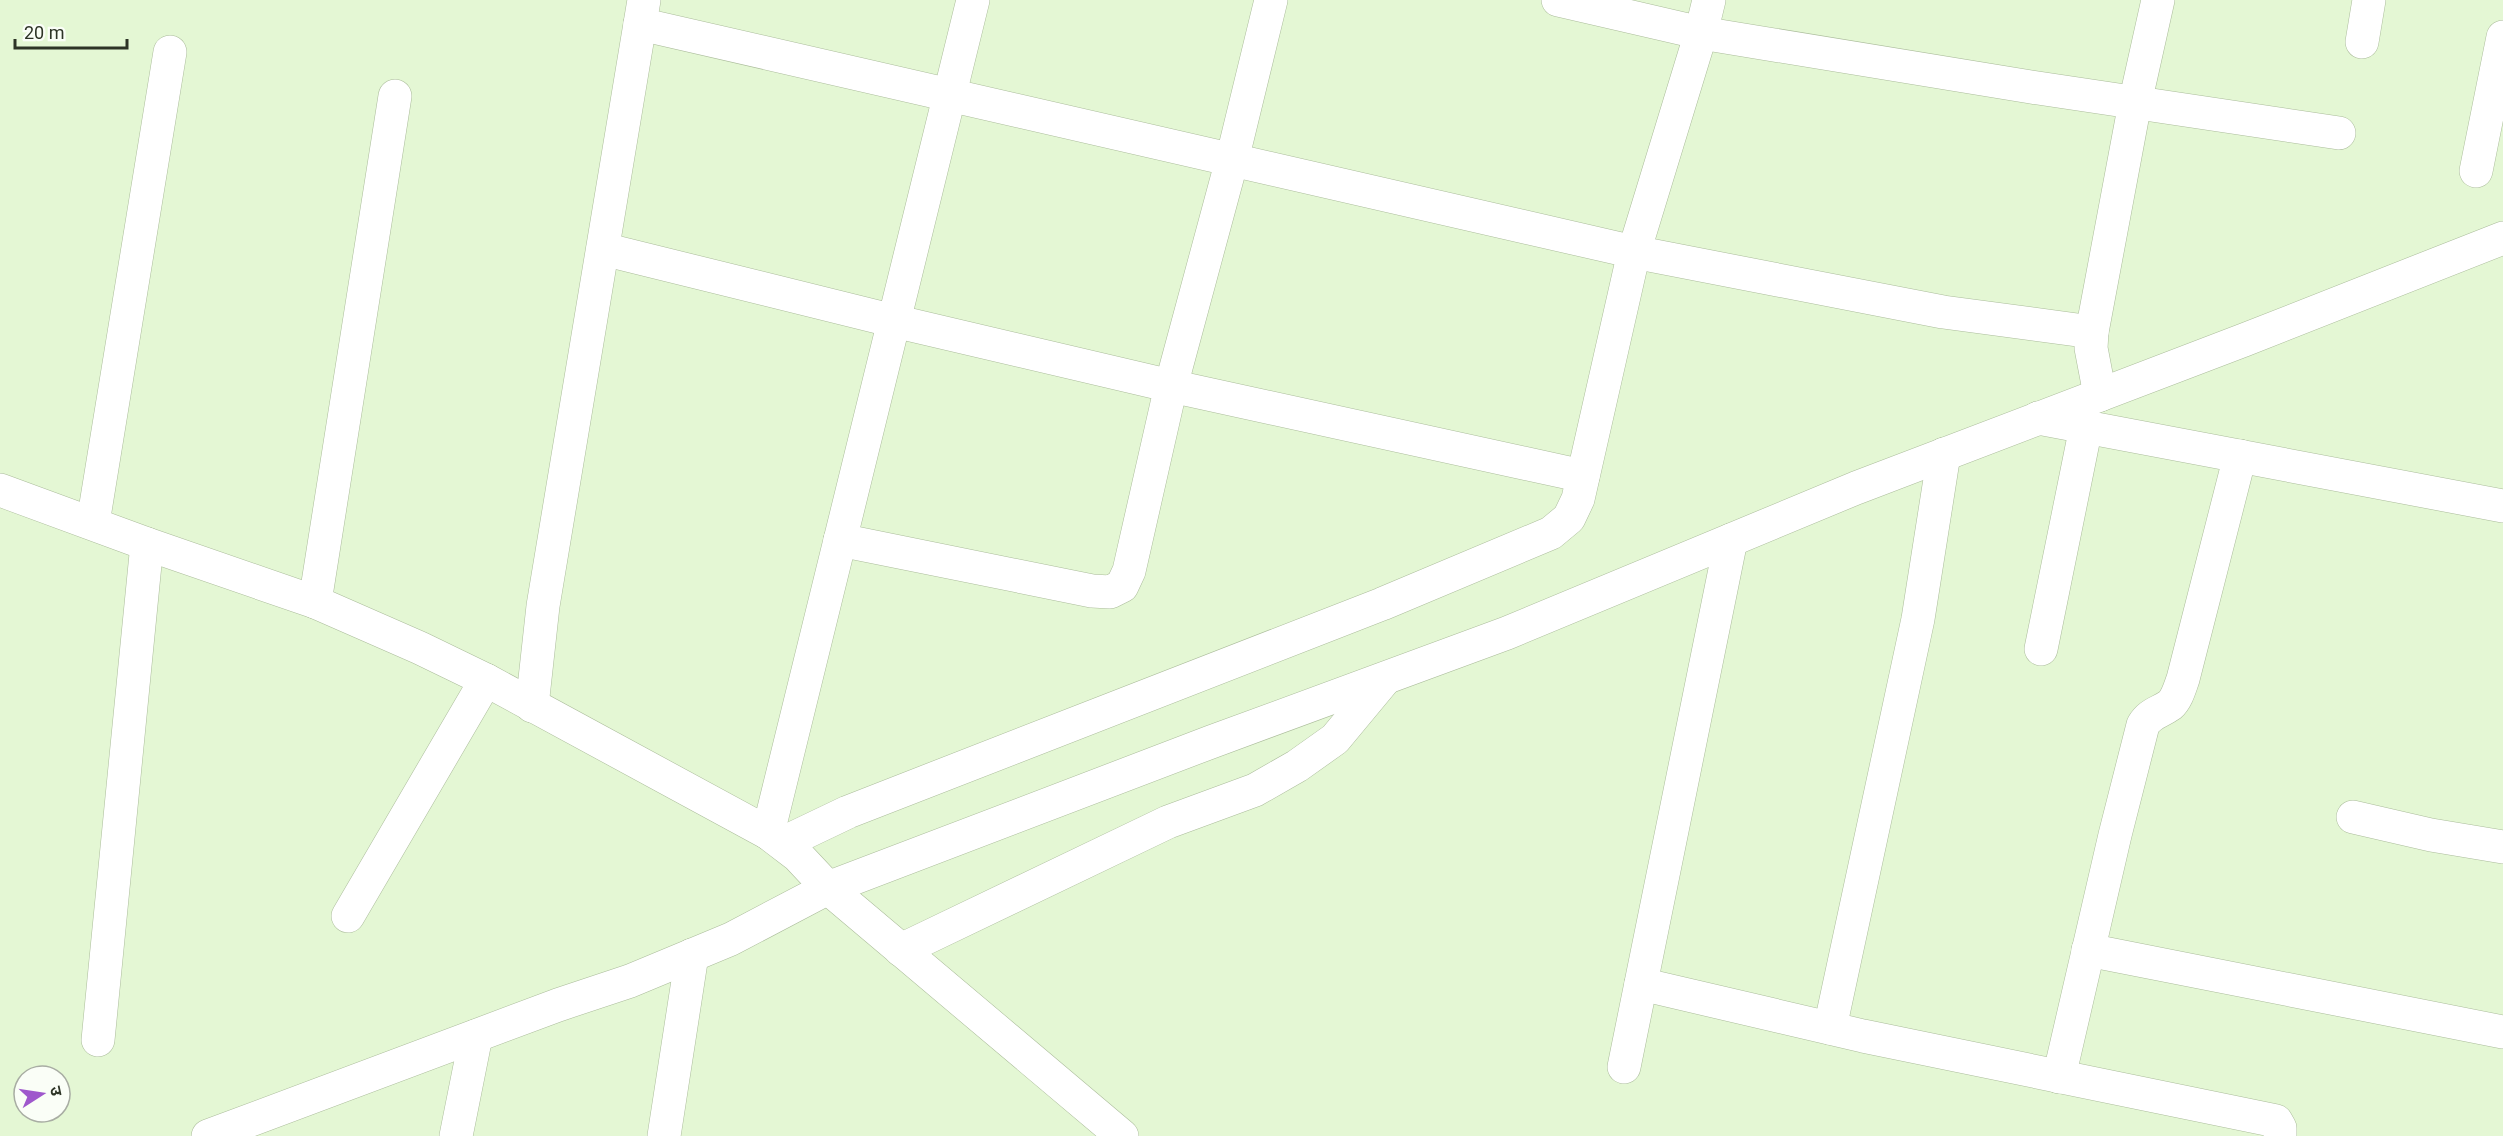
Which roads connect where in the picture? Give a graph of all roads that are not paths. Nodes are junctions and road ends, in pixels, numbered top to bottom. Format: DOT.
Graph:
graph roads {
  1 [pos="973,0"];
  2 [pos="1271,0"];
  3 [pos="1558,0"];
  4 [pos="1709,0"];
  5 [pos="2158,0"];
  6 [pos="2369,0"];
  7 [pos="642,12"];
  8 [pos="1701,33"];
  9 [pos="2503,37"];
  10 [pos="2361,42"];
  11 [pos="170,52"];
  12 [pos="949,95"];
  13 [pos="394,96"];
  14 [pos="2135,103"];
  15 [pos="2339,133"];
  16 [pos="1232,160"];
  17 [pos="2476,171"];
  18 [pos="2503,238"];
  19 [pos="603,249"];
  20 [pos="1634,252"];
  21 [pos="894,321"];
  22 [pos="2091,340"];
  23 [pos="1172,386"];
  24 [pos="2098,389"];
  25 [pos="2038,418"];
  26 [pos="2086,428"];
  27 [pos="1944,454"];
  28 [pos="2240,456"];
  29 [pos="1583,476"];
  30 [pos="0,489"];
  31 [pos="2503,506"];
  32 [pos="93,523"];
  33 [pos="840,540"];
  34 [pos="1731,540"];
  35 [pos="147,544"];
  36 [pos="315,602"];
  37 [pos="2041,649"];
  38 [pos="1385,678"];
  39 [pos="486,680"];
  40 [pos="532,705"];
  41 [pos="2353,817"];
  42 [pos="2503,847"];
  43 [pos="799,860"];
  44 [pos="348,916"];
  45 [pos="901,950"];
  46 [pos="2088,950"];
  47 [pos="692,955"];
  48 [pos="1641,984"];
  49 [pos="1830,1028"];
  50 [pos="2503,1032"];
  51 [pos="476,1036"];
  52 [pos="98,1040"];
  53 [pos="1624,1067"];
  54 [pos="2060,1077"];
  55 [pos="208,1136"];
  56 [pos="456,1136"];
  57 [pos="664,1136"];
  58 [pos="1122,1136"];
  59 [pos="2280,1136"];
  1 -- 12 [label="street"];
  2 -- 16 [label="street"];
  3 -- 8 [label="street"];
  4 -- 8 [label="street"];
  5 -- 14 [label="street"];
  6 -- 10 [label="street"];
  7 -- 12 [label="street"];
  7 -- 19 [label="street"];
  8 -- 14 [label="street"];
  8 -- 20 [label="street"];
  9 -- 17 [label="street"];
  11 -- 32 [label="street"];
  12 -- 16 [label="street"];
  12 -- 21 [label="street"];
  13 -- 36 [label="street"];
  14 -- 15 [label="street"];
  14 -- 22 [label="street"];
  16 -- 20 [label="street"];
  16 -- 23 [label="street"];
  18 -- 24 [label="street"];
  19 -- 21 [label="street"];
  19 -- 40 [label="street"];
  20 -- 22 [label="street"];
  20 -- 29 [label="street"];
  21 -- 23 [label="street"];
  21 -- 33 [label="street"];
  22 -- 24 [label="street"];
  23 -- 29 [label="street"];
  23 -- 33 [label="street"];
  24 -- 25 [label="street"];
  25 -- 26 [label="street"];
  25 -- 27 [label="street"];
  26 -- 28 [label="street"];
  26 -- 37 [label="street"];
  27 -- 34 [label="street"];
  27 -- 49 [label="street"];
  28 -- 31 [label="street"];
  28 -- 46 [label="street"];
  29 -- 43 [label="street"];
  30 -- 32 [label="street"];
  32 -- 35 [label="street"];
  33 -- 43 [label="street"];
  34 -- 38 [label="street"];
  34 -- 48 [label="street"];
  35 -- 36 [label="street"];
  35 -- 52 [label="street"];
  36 -- 39 [label="street"];
  38 -- 43 [label="street"];
  38 -- 45 [label="street"];
  39 -- 40 [label="street"];
  39 -- 44 [label="street"];
  40 -- 43 [label="street"];
  41 -- 42 [label="street"];
  43 -- 45 [label="street"];
  43 -- 47 [label="street"];
  45 -- 58 [label="street"];
  46 -- 50 [label="street"];
  46 -- 54 [label="street"];
  47 -- 51 [label="street"];
  47 -- 57 [label="street"];
  48 -- 49 [label="street"];
  48 -- 53 [label="street"];
  49 -- 54 [label="street"];
  51 -- 55 [label="street"];
  51 -- 56 [label="street"];
  54 -- 59 [label="street"];
}
